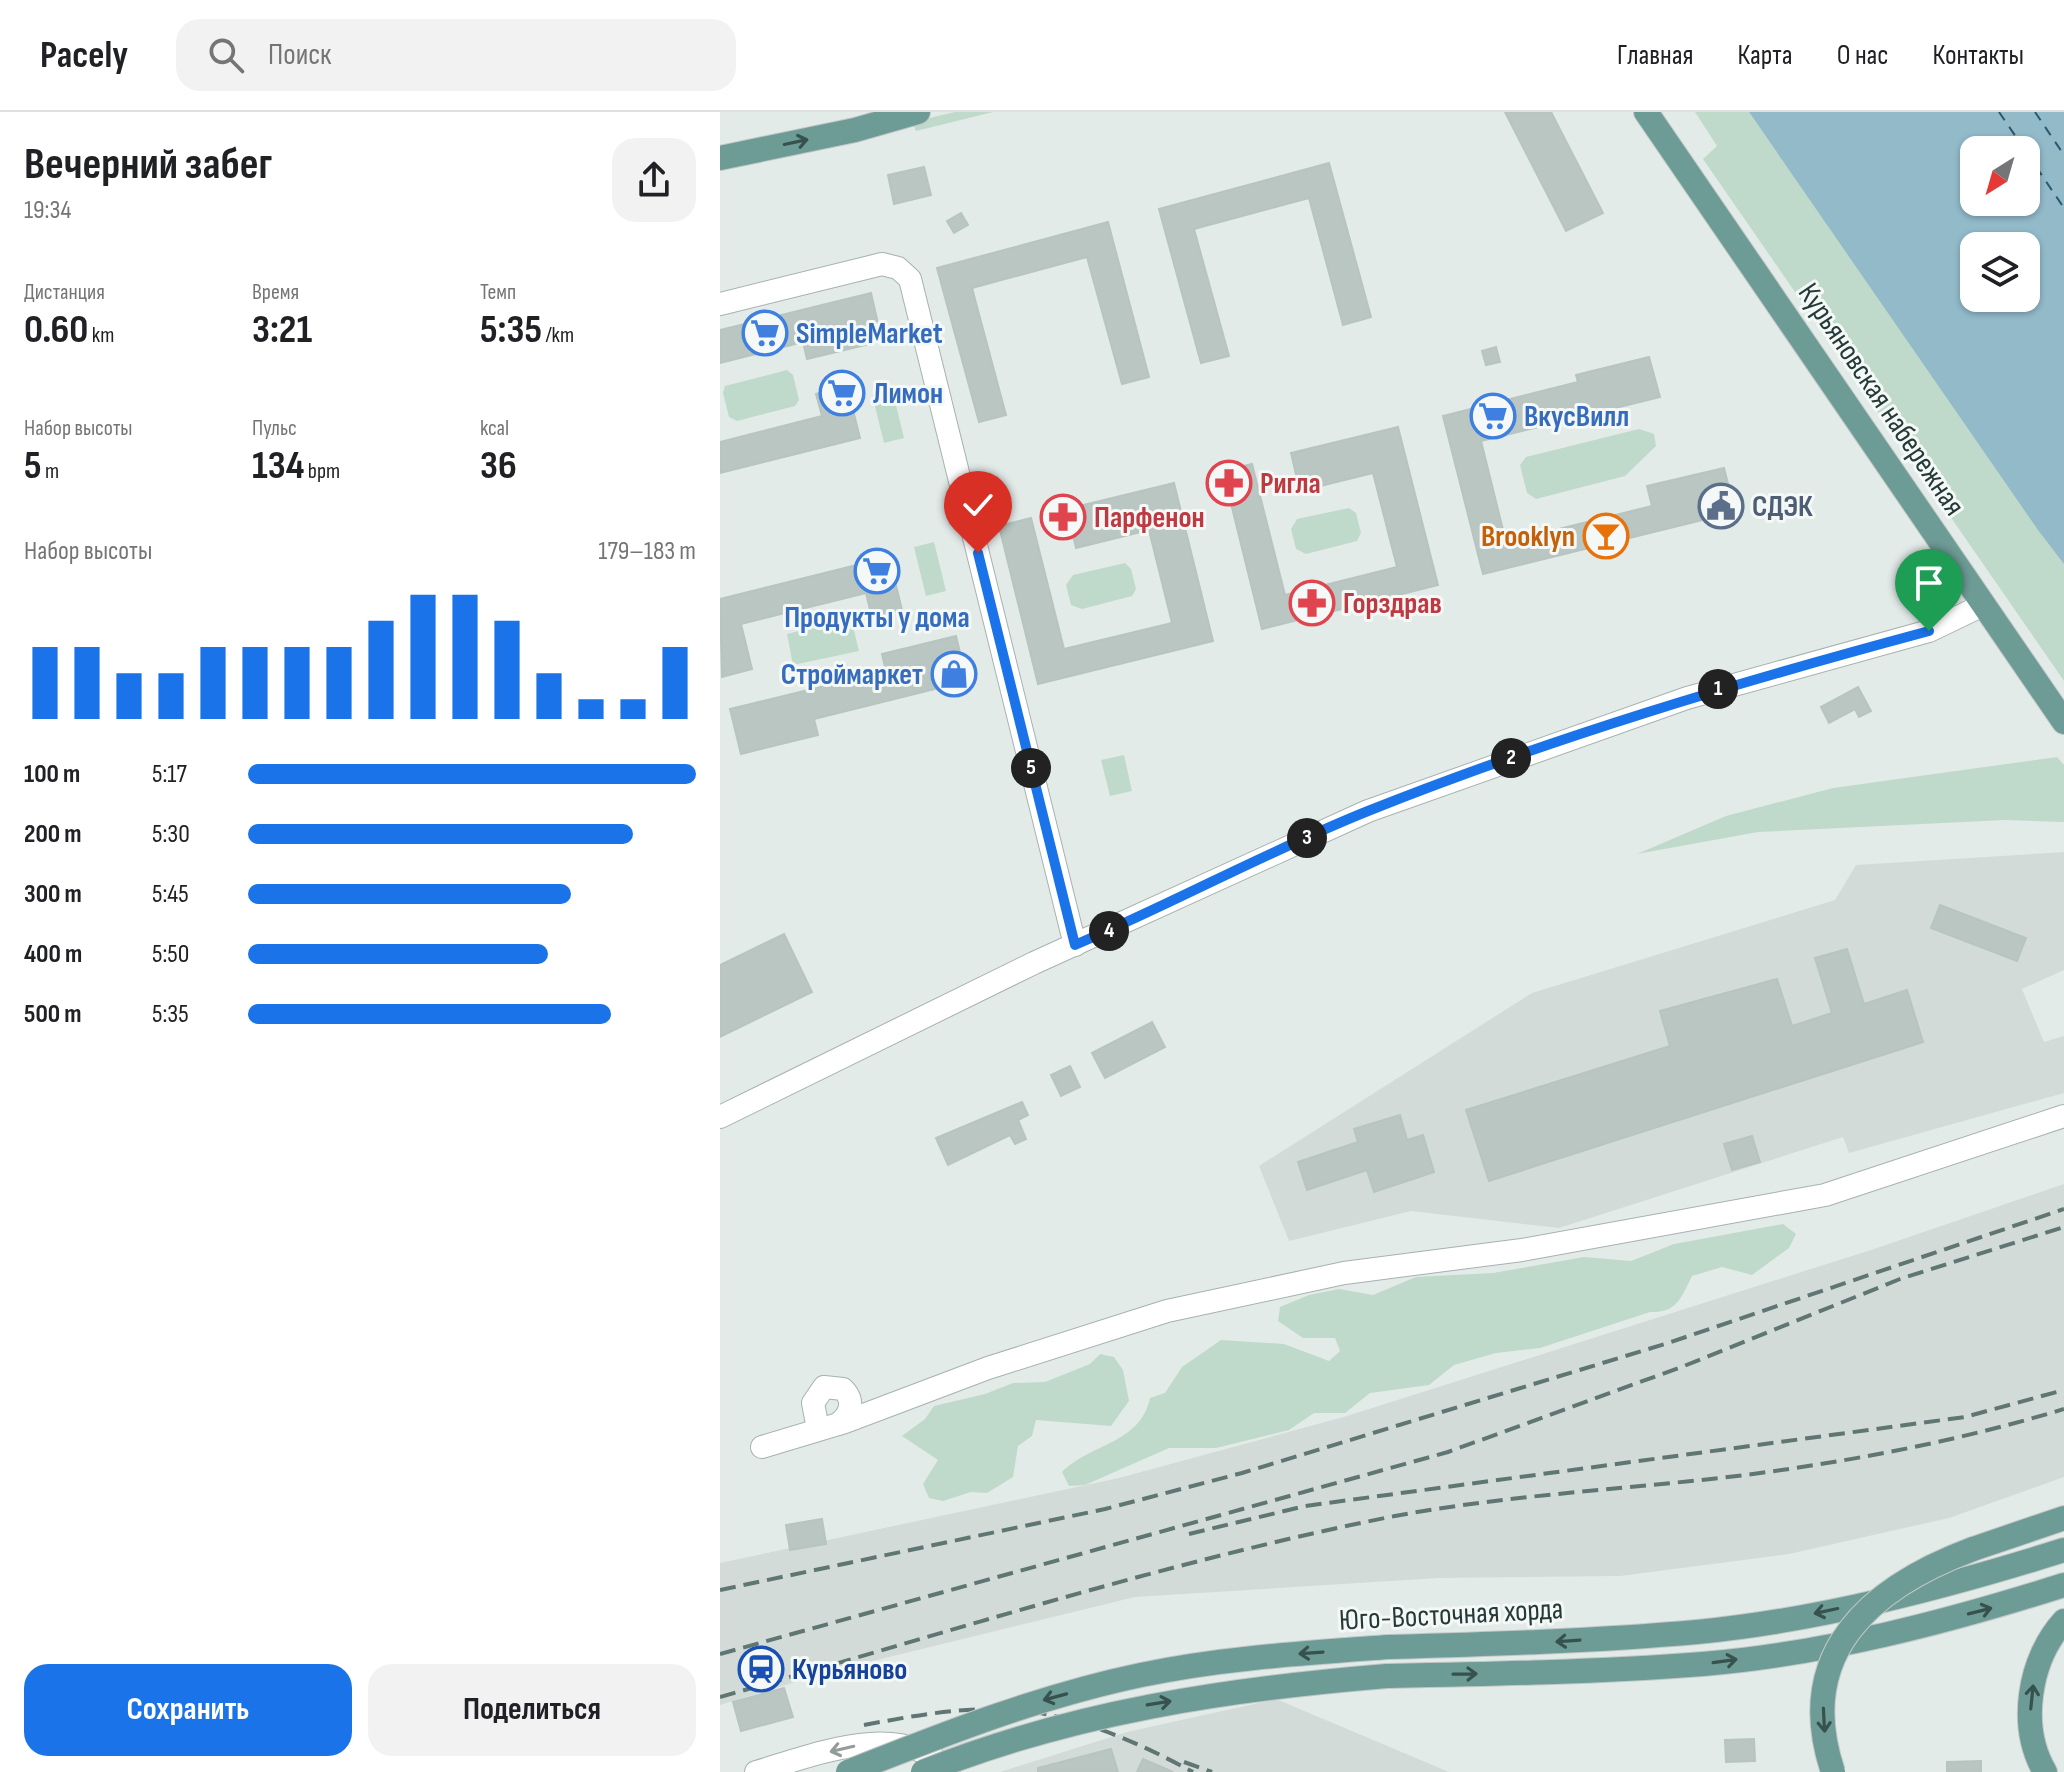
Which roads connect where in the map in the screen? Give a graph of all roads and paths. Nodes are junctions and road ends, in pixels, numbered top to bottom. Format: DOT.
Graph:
graph roads {
  1 [pos="918,112"];
  2 [pos="1646,112"];
  3 [pos="720,158"];
  4 [pos="720,304"];
  5 [pos="1983,605"];
  6 [pos="2064,722"];
  7 [pos="1075,945"];
  8 [pos="2064,1116"];
  9 [pos="720,1117"];
  10 [pos="848,1394"];
  11 [pos="889,1404"];
  12 [pos="828,1427"];
  13 [pos="762,1447"];
  14 [pos="2064,1518"];
  15 [pos="2064,1550"];
  16 [pos="2064,1585"];
  17 [pos="2064,1621"];
  18 [pos="938,1769"];
  19 [pos="756,1772"];
  20 [pos="848,1772"];
  21 [pos="1833,1772"];
  22 [pos="2045,1772"];
  3 -- 1 [label="main road, one-way"];
  2 -- 5 [label="main road, Курьяновская набережная"];
  4 -- 7 [label="street"];
  5 -- 6 [label="main road, Курьяновская набережная"];
  5 -- 7 [label="street"];
  7 -- 9 [label="street"];
  8 -- 11 [label="street"];
  10 -- 11 [label="street"];
  10 -- 12 [label="street"];
  10 -- 12 [label="street"];
  11 -- 12 [label="street"];
  12 -- 13 [label="street"];
  14 -- 21 [label="main road, one-way, bridge"];
  15 -- 20 [label="main road, Юго-Восточная хорда, one-way, bridge"];
  18 -- 16 [label="main road, Юго-Восточная хорда, one-way, bridge"];
  22 -- 17 [label="main road, one-way"];
  18 -- 19 [label="street, one-way"];
}
